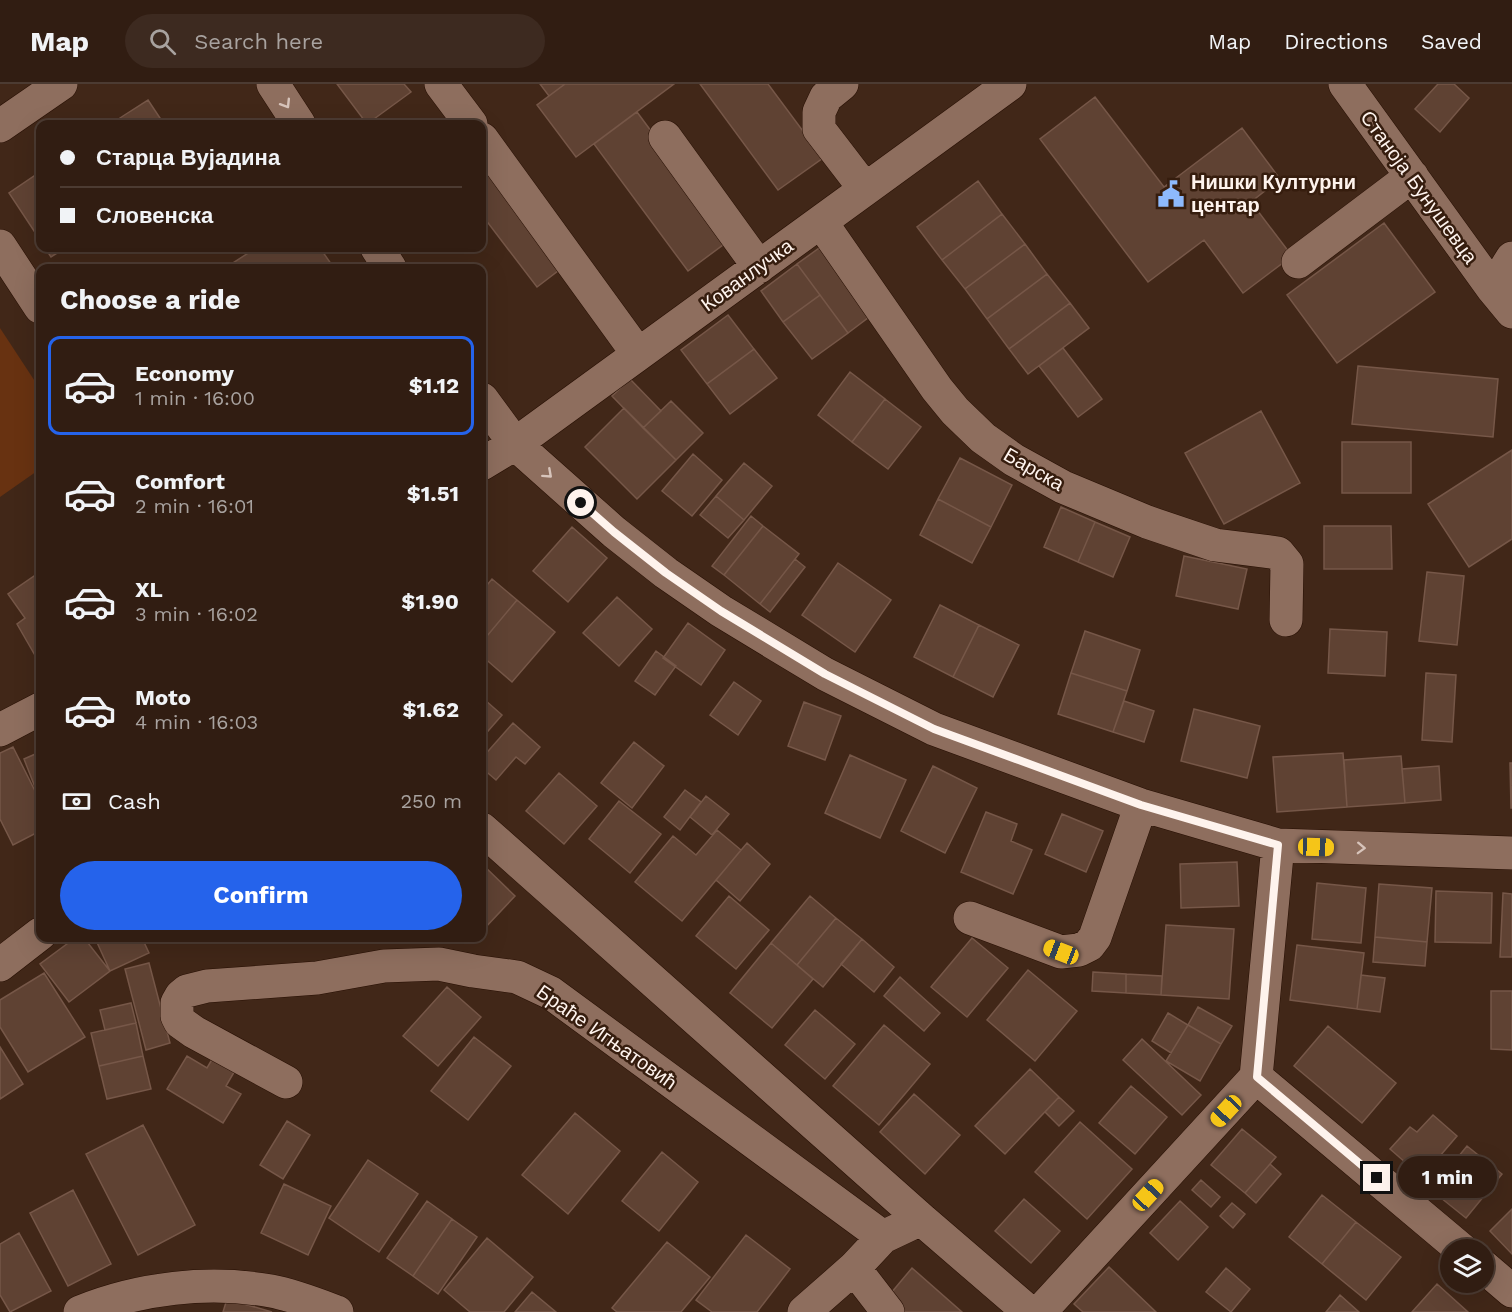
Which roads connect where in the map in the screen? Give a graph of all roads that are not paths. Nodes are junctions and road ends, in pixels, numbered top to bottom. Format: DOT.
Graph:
graph roads {
  1 [pos="61,84"];
  2 [pos="273,84"];
  3 [pos="441,84"];
  4 [pos="842,84"];
  5 [pos="1010,84"];
  6 [pos="1345,84"];
  7 [pos="296,120"];
  8 [pos="468,120"];
  9 [pos="0,126"];
  10 [pos="665,137"];
  11 [pos="486,145"];
  12 [pos="1412,176"];
  13 [pos="865,189"];
  14 [pos="821,222"];
  15 [pos="0,246"];
  16 [pos="1512,258"];
  17 [pos="1298,262"];
  18 [pos="759,267"];
  19 [pos="1503,300"];
  20 [pos="36,302"];
  21 [pos="638,354"];
  22 [pos="486,404"];
  23 [pos="515,444"];
  24 [pos="486,462"];
  25 [pos="1286,620"];
  26 [pos="36,712"];
  27 [pos="0,730"];
  28 [pos="1141,805"];
  29 [pos="486,833"];
  30 [pos="1278,845"];
  31 [pos="1512,853"];
  32 [pos="970,918"];
  33 [pos="36,937"];
  34 [pos="0,965"];
  35 [pos="1257,1077"];
  36 [pos="286,1082"];
  37 [pos="921,1219"];
  38 [pos="883,1237"];
  39 [pos="1449,1239"];
  40 [pos="854,1268"];
  41 [pos="1494,1276"];
  42 [pos="1512,1291"];
  43 [pos="80,1312"];
  44 [pos="337,1312"];
  45 [pos="804,1312"];
  46 [pos="888,1312"];
  47 [pos="1029,1312"];
  48 [pos="1040,1312"];
  1 -- 9 [label="street"];
  2 -- 7 [label="street, one-way"];
  3 -- 8 [label="street"];
  4 -- 13 [label="street"];
  5 -- 13 [label="street, Кованлучка"];
  6 -- 12 [label="street, Станоја Бунушевца"];
  10 -- 18 [label="street"];
  11 -- 21 [label="street"];
  12 -- 17 [label="street"];
  12 -- 19 [label="street, Станоја Бунушевца"];
  13 -- 14 [label="street, Кованлучка"];
  14 -- 18 [label="street, Кованлучка"];
  14 -- 25 [label="street, Барска"];
  15 -- 20 [label="street"];
  16 -- 19 [label="street, Станоја Бунушевца"];
  18 -- 21 [label="street, Кованлучка"];
  21 -- 23 [label="street, Кованлучка"];
  22 -- 23 [label="street"];
  23 -- 24 [label="street, Кованлучка"];
  23 -- 28 [label="street, one-way"];
  26 -- 27 [label="street"];
  28 -- 30 [label="street"];
  28 -- 32 [label="street"];
  29 -- 37 [label="street"];
  30 -- 31 [label="street, one-way"];
  30 -- 35 [label="street"];
  33 -- 34 [label="street"];
  35 -- 39 [label="street"];
  35 -- 48 [label="street"];
  36 -- 38 [label="street, Браће Игњатовић"];
  37 -- 38 [label="street"];
  37 -- 47 [label="street"];
  38 -- 40 [label="street"];
  40 -- 45 [label="street"];
  40 -- 46 [label="street"];
  41 -- 42 [label="street"];
  43 -- 44 [label="street"];
}
